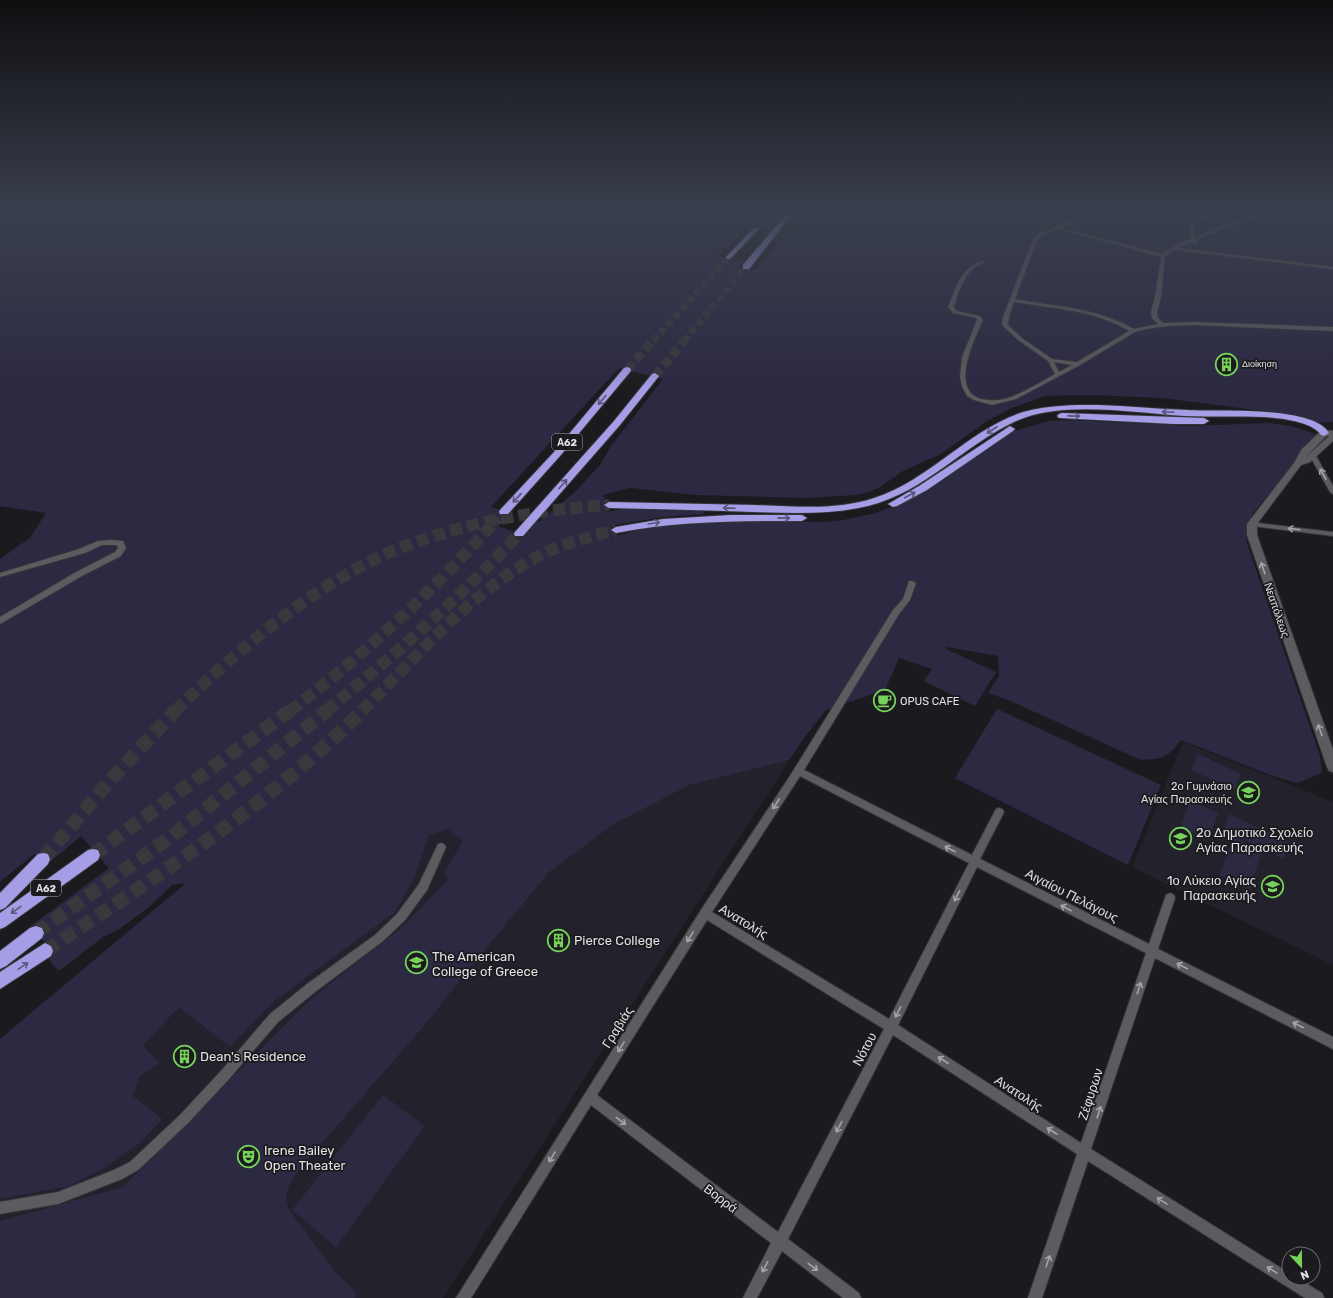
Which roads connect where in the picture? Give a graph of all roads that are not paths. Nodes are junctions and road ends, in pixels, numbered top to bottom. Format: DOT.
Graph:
graph roads {
  1 [pos="968,271"];
  2 [pos="1023,271"];
  3 [pos="1161,271"];
  4 [pos="1012,300"];
  5 [pos="1156,309"];
  6 [pos="1161,324"];
  7 [pos="1169,324"];
  8 [pos="1333,330"];
  9 [pos="1133,331"];
  10 [pos="1050,360"];
  11 [pos="1078,364"];
  12 [pos="628,370"];
  13 [pos="1058,375"];
  14 [pos="655,376"];
  15 [pos="1312,424"];
  16 [pos="1333,425"];
  17 [pos="1330,435"];
  18 [pos="1313,456"];
  19 [pos="1298,463"];
  20 [pos="1333,492"];
  21 [pos="609,505"];
  22 [pos="504,512"];
  23 [pos="1252,524"];
  24 [pos="616,530"];
  25 [pos="519,534"];
  26 [pos="1333,534"];
  27 [pos="0,575"];
  28 [pos="912,583"];
  29 [pos="0,621"];
  30 [pos="1333,767"];
  31 [pos="798,771"];
  32 [pos="999,812"];
  33 [pos="441,847"];
  34 [pos="93,855"];
  35 [pos="43,859"];
  36 [pos="974,861"];
  37 [pos="1170,898"];
  38 [pos="0,903"];
  39 [pos="705,914"];
  40 [pos="0,922"];
  41 [pos="36,933"];
  42 [pos="45,950"];
  43 [pos="1152,950"];
  44 [pos="0,961"];
  45 [pos="0,981"];
  46 [pos="891,1027"];
  47 [pos="1333,1042"];
  48 [pos="590,1097"];
  49 [pos="1085,1152"];
  50 [pos="0,1208"];
  51 [pos="779,1242"];
  52 [pos="463,1298"];
  53 [pos="750,1298"];
  54 [pos="854,1298"];
  55 [pos="1035,1298"];
  56 [pos="1317,1298"];
  1 -- 13 [label="street"];
  2 -- 4 [label="street"];
  3 -- 5 [label="street"];
  4 -- 9 [label="street"];
  4 -- 10 [label="street"];
  5 -- 6 [label="street"];
  5 -- 7 [label="street"];
  6 -- 7 [label="street"];
  6 -- 9 [label="street"];
  7 -- 8 [label="street"];
  9 -- 11 [label="street"];
  10 -- 11 [label="street"];
  10 -- 13 [label="street"];
  11 -- 13 [label="street"];
  12 -- 22 [label="highway, Α62, one-way"];
  25 -- 14 [label="highway, Α62, one-way"];
  15 -- 16 [label="highway"];
  15 -- 17 [label="highway"];
  15 -- 21 [label="highway, one-way"];
  17 -- 18 [label="street"];
  17 -- 19 [label="street"];
  24 -- 17 [label="highway, one-way"];
  18 -- 19 [label="street"];
  20 -- 18 [label="street, one-way"];
  19 -- 23 [label="street"];
  26 -- 23 [label="street, one-way"];
  30 -- 23 [label="street, Νεαπόλεως, one-way"];
  27 -- 29 [label="street"];
  28 -- 31 [label="street, Γραβιάς"];
  36 -- 31 [label="street, Αιγαίου Πελάγους, one-way"];
  31 -- 39 [label="street, Γραβιάς, one-way"];
  32 -- 36 [label="street, Νότου"];
  33 -- 50 [label="street"];
  34 -- 40 [label="highway, Α62, one-way"];
  35 -- 38 [label="highway"];
  43 -- 36 [label="street, Αιγαίου Πελάγους, one-way"];
  36 -- 46 [label="street, Νότου, one-way"];
  37 -- 43 [label="street, Ζέφυρων"];
  39 -- 46 [label="street, Ανατολής"];
  39 -- 48 [label="street, Γραβιάς, one-way"];
  41 -- 44 [label="highway"];
  45 -- 42 [label="highway, one-way"];
  47 -- 43 [label="street, Αιγαίου Πελάγους, one-way"];
  49 -- 43 [label="street, Ζέφυρων, one-way"];
  49 -- 46 [label="street, Ανατολής, one-way"];
  46 -- 51 [label="street, Νότου, one-way"];
  48 -- 51 [label="street, Βορρά, one-way"];
  48 -- 52 [label="street, Γραβιάς, one-way"];
  55 -- 49 [label="street, Ζέφυρων, one-way"];
  56 -- 49 [label="street, Ανατολής, one-way"];
  51 -- 53 [label="street, Νότου, one-way"];
  51 -- 54 [label="street, Βορρά, one-way"];
}
